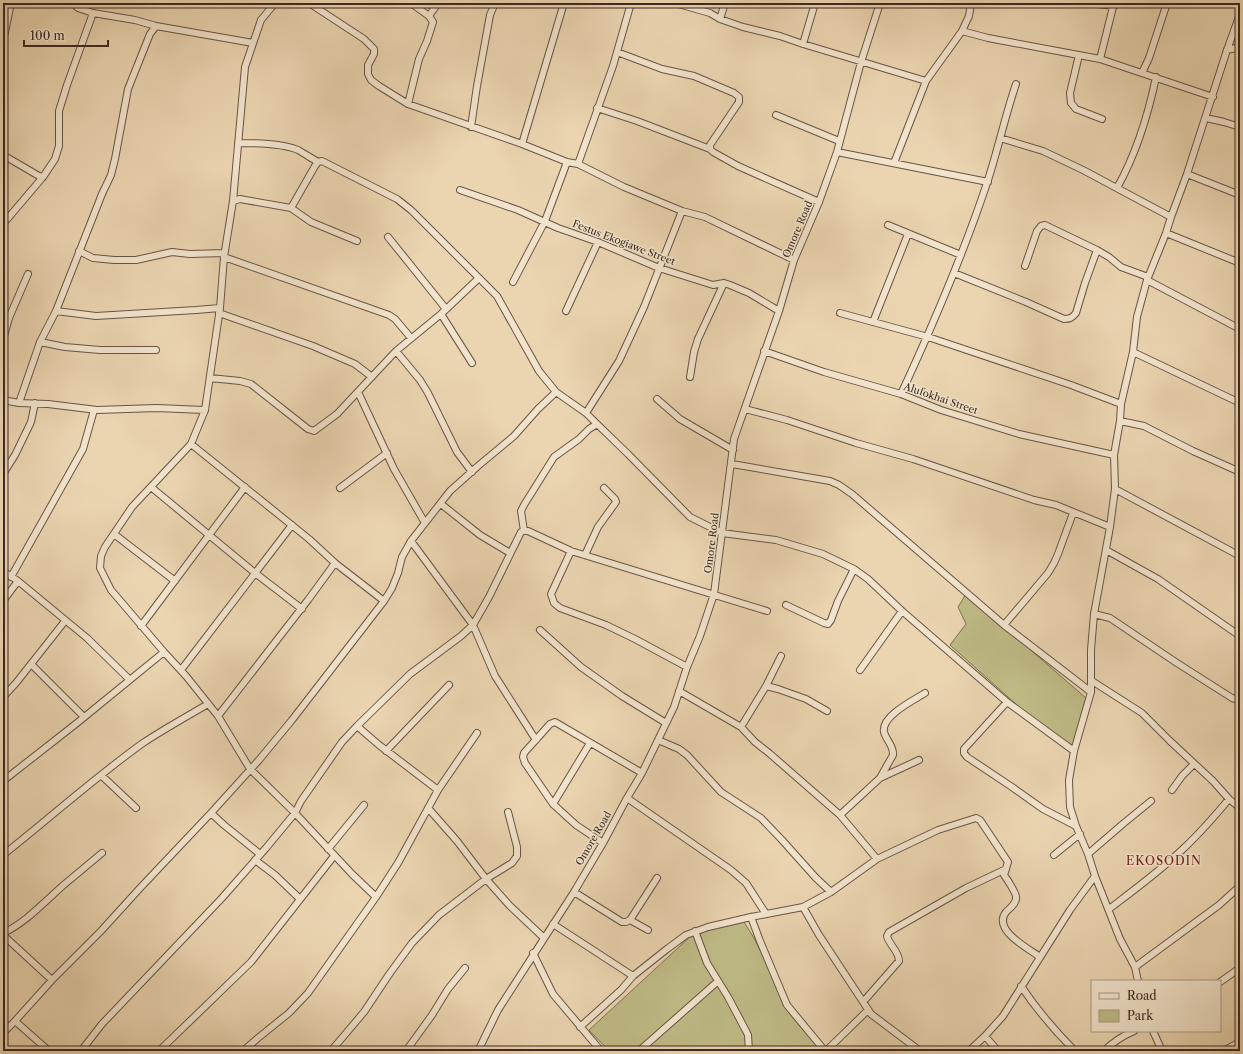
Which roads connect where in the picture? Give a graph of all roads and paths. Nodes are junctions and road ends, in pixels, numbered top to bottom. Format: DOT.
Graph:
graph roads {
  1 [pos="73,3"];
  2 [pos="275,3"];
  3 [pos="309,3"];
  4 [pos="411,3"];
  5 [pos="438,3"];
  6 [pos="495,3"];
  7 [pos="564,3"];
  8 [pos="632,3"];
  9 [pos="676,3"];
  10 [pos="725,3"];
  11 [pos="815,3"];
  12 [pos="880,3"];
  13 [pos="971,3"];
  14 [pos="1090,3"];
  15 [pos="1167,3"];
  16 [pos="11,5"];
  17 [pos="1114,5"];
  18 [pos="3,7"];
  19 [pos="93,13"];
  20 [pos="1240,14"];
  21 [pos="429,16"];
  22 [pos="720,18"];
  23 [pos="156,26"];
  24 [pos="962,31"];
  25 [pos="3,42"];
  26 [pos="253,43"];
  27 [pos="803,44"];
  28 [pos="1240,47"];
  29 [pos="1227,50"];
  30 [pos="617,52"];
  31 [pos="1079,54"];
  32 [pos="1100,59"];
  33 [pos="861,62"];
  34 [pos="1142,73"];
  35 [pos="1156,77"];
  36 [pos="926,81"];
  37 [pos="1016,84"];
  38 [pos="1213,96"];
  39 [pos="408,104"];
  40 [pos="597,108"];
  41 [pos="776,115"];
  42 [pos="1206,118"];
  43 [pos="1102,119"];
  44 [pos="471,127"];
  45 [pos="1240,127"];
  46 [pos="1000,138"];
  47 [pos="839,141"];
  48 [pos="238,143"];
  49 [pos="522,144"];
  50 [pos="710,149"];
  51 [pos="837,152"];
  52 [pos="3,155"];
  53 [pos="318,162"];
  54 [pos="568,162"];
  55 [pos="894,163"];
  56 [pos="578,164"];
  57 [pos="1187,174"];
  58 [pos="43,177"];
  59 [pos="988,182"];
  60 [pos="1117,188"];
  61 [pos="460,190"];
  62 [pos="1240,195"];
  63 [pos="233,201"];
  64 [pos="819,202"];
  65 [pos="291,208"];
  66 [pos="682,211"];
  67 [pos="1171,217"];
  68 [pos="544,221"];
  69 [pos="3,224"];
  70 [pos="888,225"];
  71 [pos="1166,233"];
  72 [pos="908,234"];
  73 [pos="388,237"];
  74 [pos="357,240"];
  75 [pos="598,242"];
  76 [pos="1097,250"];
  77 [pos="79,251"];
  78 [pos="224,255"];
  79 [pos="961,255"];
  80 [pos="794,260"];
  81 [pos="1240,263"];
  82 [pos="1025,266"];
  83 [pos="659,268"];
  84 [pos="954,273"];
  85 [pos="28,274"];
  86 [pos="480,278"];
  87 [pos="1147,278"];
  88 [pos="513,282"];
  89 [pos="724,283"];
  90 [pos="446,309"];
  91 [pos="219,310"];
  92 [pos="56,311"];
  93 [pos="566,311"];
  94 [pos="779,311"];
  95 [pos="840,313"];
  96 [pos="441,314"];
  97 [pos="873,322"];
  98 [pos="1240,329"];
  99 [pos="928,336"];
  100 [pos="411,338"];
  101 [pos="3,340"];
  102 [pos="40,342"];
  103 [pos="156,350"];
  104 [pos="396,351"];
  105 [pos="764,351"];
  106 [pos="1133,352"];
  107 [pos="472,363"];
  108 [pos="372,377"];
  109 [pos="690,377"];
  110 [pos="210,378"];
  111 [pos="358,392"];
  112 [pos="556,392"];
  113 [pos="902,394"];
  114 [pos="657,399"];
  115 [pos="3,400"];
  116 [pos="19,403"];
  117 [pos="36,403"];
  118 [pos="1240,403"];
  119 [pos="1121,404"];
  120 [pos="745,409"];
  121 [pos="94,410"];
  122 [pos="205,410"];
  123 [pos="586,413"];
  124 [pos="1120,421"];
  125 [pos="597,424"];
  126 [pos="191,444"];
  127 [pos="733,450"];
  128 [pos="386,453"];
  129 [pos="1114,455"];
  130 [pos="732,464"];
  131 [pos="472,472"];
  132 [pos="1240,472"];
  133 [pos="3,474"];
  134 [pos="151,486"];
  135 [pos="245,487"];
  136 [pos="340,488"];
  137 [pos="604,488"];
  138 [pos="1115,489"];
  139 [pos="441,504"];
  140 [pos="1073,512"];
  141 [pos="425,523"];
  142 [pos="292,525"];
  143 [pos="1110,527"];
  144 [pos="524,531"];
  145 [pos="722,533"];
  146 [pos="114,534"];
  147 [pos="209,535"];
  148 [pos="411,541"];
  149 [pos="1106,550"];
  150 [pos="571,551"];
  151 [pos="510,553"];
  152 [pos="585,555"];
  153 [pos="1240,556"];
  154 [pos="335,563"];
  155 [pos="854,570"];
  156 [pos="3,571"];
  157 [pos="255,573"];
  158 [pos="11,577"];
  159 [pos="175,580"];
  160 [pos="18,581"];
  161 [pos="714,594"];
  162 [pos="3,600"];
  163 [pos="384,601"];
  164 [pos="786,605"];
  165 [pos="302,609"];
  166 [pos="767,611"];
  167 [pos="902,611"];
  168 [pos="1094,614"];
  169 [pos="65,621"];
  170 [pos="473,625"];
  171 [pos="1004,625"];
  172 [pos="140,626"];
  173 [pos="540,630"];
  174 [pos="1240,636"];
  175 [pos="164,652"];
  176 [pos="781,656"];
  177 [pos="31,664"];
  178 [pos="687,667"];
  179 [pos="180,670"];
  180 [pos="860,670"];
  181 [pos="129,679"];
  182 [pos="1092,681"];
  183 [pos="449,685"];
  184 [pos="766,686"];
  185 [pos="679,691"];
  186 [pos="1091,692"];
  187 [pos="926,693"];
  188 [pos="1240,696"];
  189 [pos="3,697"];
  190 [pos="1006,702"];
  191 [pos="208,704"];
  192 [pos="827,711"];
  193 [pos="218,716"];
  194 [pos="84,717"];
  195 [pos="666,723"];
  196 [pos="357,726"];
  197 [pos="742,727"];
  198 [pos="477,733"];
  199 [pos="536,740"];
  200 [pos="658,740"];
  201 [pos="590,743"];
  202 [pos="386,750"];
  203 [pos="1074,751"];
  204 [pos="919,760"];
  205 [pos="1194,764"];
  206 [pos="250,769"];
  207 [pos="642,774"];
  208 [pos="100,775"];
  209 [pos="880,778"];
  210 [pos="3,781"];
  211 [pos="438,790"];
  212 [pos="1172,790"];
  213 [pos="627,798"];
  214 [pos="1229,799"];
  215 [pos="1150,801"];
  216 [pos="553,804"];
  217 [pos="364,805"];
  218 [pos="136,808"];
  219 [pos="428,808"];
  220 [pos="1240,808"];
  221 [pos="508,812"];
  222 [pos="212,813"];
  223 [pos="295,813"];
  224 [pos="840,815"];
  225 [pos="1076,826"];
  226 [pos="1080,834"];
  227 [pos="603,843"];
  228 [pos="328,849"];
  229 [pos="102,853"];
  230 [pos="260,854"];
  231 [pos="1088,854"];
  232 [pos="1054,855"];
  233 [pos="3,856"];
  234 [pos="334,856"];
  235 [pos="877,859"];
  236 [pos="256,860"];
  237 [pos="1006,868"];
  238 [pos="1095,876"];
  239 [pos="658,878"];
  240 [pos="486,879"];
  241 [pos="1240,886"];
  242 [pos="574,892"];
  243 [pos="831,892"];
  244 [pos="376,897"];
  245 [pos="300,899"];
  246 [pos="803,907"];
  247 [pos="1109,909"];
  248 [pos="766,914"];
  249 [pos="751,917"];
  250 [pos="630,920"];
  251 [pos="553,924"];
  252 [pos="648,930"];
  253 [pos="695,931"];
  254 [pos="3,934"];
  255 [pos="544,938"];
  256 [pos="533,953"];
  257 [pos="1040,957"];
  258 [pos="465,968"];
  259 [pos="1135,968"];
  260 [pos="1240,968"];
  261 [pos="633,976"];
  262 [pos="52,980"];
  263 [pos="1138,980"];
  264 [pos="1221,981"];
  265 [pos="718,982"];
  266 [pos="1021,986"];
  267 [pos="863,1002"];
  268 [pos="868,1010"];
  269 [pos="15,1021"];
  270 [pos="580,1027"];
  271 [pos="1132,1032"];
  272 [pos="1153,1032"];
  273 [pos="3,1033"];
  274 [pos="985,1036"];
  275 [pos="1240,1042"];
  276 [pos="48,1051"];
  277 [pos="81,1051"];
  278 [pos="159,1051"];
  279 [pos="243,1051"];
  280 [pos="331,1051"];
  281 [pos="406,1051"];
  282 [pos="478,1051"];
  283 [pos="601,1051"];
  284 [pos="639,1051"];
  285 [pos="749,1051"];
  286 [pos="825,1051"];
  287 [pos="920,1051"];
  288 [pos="969,1051"];
  289 [pos="998,1051"];
  290 [pos="1075,1051"];
  291 [pos="1104,1051"];
  292 [pos="1162,1051"];
  293 [pos="1223,1051"];
  1 -- 19 [label="street"];
  2 -- 26 [label="street"];
  3 -- 39 [label="street"];
  4 -- 21 [label="street"];
  5 -- 21 [label="street"];
  6 -- 44 [label="street"];
  7 -- 49 [label="street"];
  8 -- 30 [label="street"];
  9 -- 22 [label="street"];
  10 -- 22 [label="street"];
  11 -- 27 [label="street"];
  12 -- 33 [label="street, Omore Road"];
  13 -- 24 [label="street"];
  14 -- 17 [label="street"];
  15 -- 34 [label="street"];
  16 -- 18 [label="street"];
  16 -- 25 [label="street"];
  17 -- 32 [label="street"];
  19 -- 23 [label="street"];
  19 -- 58 [label="street"];
  20 -- 29 [label="street"];
  21 -- 39 [label="street"];
  22 -- 27 [label="street"];
  23 -- 26 [label="street"];
  23 -- 77 [label="street"];
  24 -- 31 [label="street"];
  24 -- 36 [label="street"];
  26 -- 48 [label="street"];
  27 -- 33 [label="street"];
  28 -- 29 [label="street"];
  29 -- 38 [label="street"];
  30 -- 40 [label="street"];
  30 -- 50 [label="street"];
  31 -- 32 [label="street"];
  31 -- 43 [label="street"];
  32 -- 34 [label="street"];
  33 -- 36 [label="street"];
  33 -- 47 [label="street, Omore Road"];
  34 -- 35 [label="street"];
  35 -- 38 [label="street"];
  35 -- 60 [label="street"];
  36 -- 55 [label="street"];
  37 -- 46 [label="street"];
  38 -- 42 [label="street"];
  39 -- 44 [label="street"];
  40 -- 50 [label="street"];
  40 -- 56 [label="street"];
  41 -- 47 [label="street"];
  42 -- 45 [label="street"];
  42 -- 57 [label="street"];
  44 -- 49 [label="street"];
  46 -- 59 [label="street"];
  46 -- 60 [label="street"];
  47 -- 51 [label="street, Omore Road"];
  48 -- 53 [label="street"];
  48 -- 63 [label="street"];
  49 -- 54 [label="street"];
  50 -- 64 [label="street"];
  51 -- 55 [label="street"];
  51 -- 64 [label="street, Omore Road"];
  52 -- 58 [label="street"];
  53 -- 65 [label="street"];
  53 -- 86 [label="street"];
  54 -- 56 [label="street"];
  54 -- 68 [label="street"];
  55 -- 59 [label="street"];
  56 -- 66 [label="street"];
  57 -- 62 [label="street"];
  57 -- 67 [label="street"];
  58 -- 69 [label="street"];
  59 -- 79 [label="street"];
  60 -- 67 [label="street"];
  61 -- 68 [label="street, Festus Ekogiawe Street"];
  63 -- 65 [label="street"];
  63 -- 78 [label="street"];
  64 -- 80 [label="street, Omore Road"];
  65 -- 74 [label="street"];
  66 -- 80 [label="street"];
  66 -- 83 [label="street"];
  67 -- 71 [label="street"];
  68 -- 75 [label="street, Festus Ekogiawe Street"];
  68 -- 88 [label="street"];
  70 -- 72 [label="street"];
  71 -- 81 [label="street"];
  71 -- 87 [label="street"];
  72 -- 79 [label="street"];
  72 -- 97 [label="street"];
  73 -- 90 [label="street"];
  75 -- 83 [label="street, Festus Ekogiawe Street"];
  75 -- 93 [label="street"];
  76 -- 82 [label="street"];
  76 -- 84 [label="street"];
  76 -- 87 [label="street"];
  77 -- 78 [label="street"];
  77 -- 92 [label="street"];
  78 -- 91 [label="street"];
  78 -- 100 [label="street"];
  79 -- 84 [label="street"];
  80 -- 94 [label="street, Omore Road"];
  83 -- 89 [label="street, Festus Ekogiawe Street"];
  83 -- 123 [label="street"];
  84 -- 99 [label="street"];
  85 -- 101 [label="street"];
  86 -- 90 [label="street"];
  86 -- 112 [label="street"];
  87 -- 98 [label="street"];
  87 -- 106 [label="street"];
  89 -- 94 [label="street, Festus Ekogiawe Street"];
  89 -- 109 [label="street"];
  90 -- 96 [label="street"];
  91 -- 92 [label="street"];
  91 -- 108 [label="street"];
  91 -- 110 [label="street"];
  92 -- 102 [label="street"];
  94 -- 105 [label="street, Omore Road"];
  95 -- 97 [label="street"];
  96 -- 100 [label="street"];
  96 -- 107 [label="street"];
  97 -- 99 [label="street"];
  99 -- 113 [label="street"];
  99 -- 119 [label="street"];
  100 -- 104 [label="street"];
  102 -- 103 [label="street"];
  102 -- 116 [label="street"];
  104 -- 108 [label="street"];
  104 -- 131 [label="street"];
  105 -- 113 [label="street, Alufokhai Street"];
  105 -- 120 [label="street, Omore Road"];
  106 -- 118 [label="street"];
  106 -- 119 [label="street"];
  108 -- 111 [label="street"];
  110 -- 111 [label="street"];
  110 -- 122 [label="street"];
  111 -- 128 [label="street"];
  112 -- 123 [label="street"];
  112 -- 131 [label="street"];
  113 -- 129 [label="street, Alufokhai Street"];
  114 -- 127 [label="street"];
  115 -- 116 [label="street"];
  116 -- 117 [label="street"];
  117 -- 121 [label="street"];
  117 -- 133 [label="street"];
  119 -- 124 [label="street"];
  120 -- 127 [label="street, Omore Road"];
  120 -- 140 [label="street"];
  121 -- 122 [label="street"];
  121 -- 158 [label="street"];
  122 -- 126 [label="street"];
  123 -- 125 [label="street"];
  124 -- 129 [label="street"];
  124 -- 132 [label="street"];
  125 -- 144 [label="street"];
  125 -- 145 [label="street"];
  126 -- 134 [label="street"];
  126 -- 135 [label="street"];
  127 -- 130 [label="street, Omore Road"];
  128 -- 136 [label="street"];
  128 -- 141 [label="street"];
  129 -- 138 [label="street"];
  130 -- 145 [label="street, Omore Road"];
  130 -- 171 [label="street"];
  131 -- 139 [label="street"];
  134 -- 146 [label="street"];
  134 -- 147 [label="street"];
  135 -- 142 [label="street"];
  135 -- 147 [label="street"];
  137 -- 152 [label="street"];
  138 -- 143 [label="street"];
  138 -- 153 [label="street"];
  139 -- 141 [label="street"];
  139 -- 151 [label="street"];
  140 -- 143 [label="street"];
  140 -- 171 [label="street"];
  141 -- 148 [label="street"];
  142 -- 154 [label="street"];
  142 -- 157 [label="street"];
  143 -- 149 [label="street"];
  144 -- 150 [label="street"];
  144 -- 151 [label="street"];
  145 -- 155 [label="street"];
  145 -- 161 [label="street, Omore Road"];
  146 -- 159 [label="street"];
  146 -- 172 [label="street"];
  147 -- 157 [label="street"];
  147 -- 159 [label="street"];
  148 -- 163 [label="street"];
  148 -- 170 [label="street"];
  149 -- 168 [label="street"];
  149 -- 174 [label="street"];
  150 -- 152 [label="street"];
  150 -- 178 [label="street"];
  151 -- 170 [label="street"];
  152 -- 161 [label="street"];
  154 -- 163 [label="street"];
  154 -- 165 [label="street"];
  155 -- 164 [label="street"];
  155 -- 167 [label="street"];
  156 -- 158 [label="street"];
  157 -- 165 [label="street"];
  157 -- 179 [label="street"];
  158 -- 160 [label="street"];
  159 -- 172 [label="street"];
  160 -- 162 [label="street"];
  160 -- 169 [label="street"];
  161 -- 166 [label="street"];
  161 -- 178 [label="street, Omore Road"];
  163 -- 206 [label="street"];
  165 -- 193 [label="street"];
  167 -- 180 [label="street"];
  167 -- 190 [label="street"];
  168 -- 182 [label="street"];
  168 -- 188 [label="street"];
  169 -- 177 [label="street"];
  169 -- 181 [label="street"];
  170 -- 196 [label="street"];
  170 -- 199 [label="street"];
  171 -- 186 [label="street"];
  172 -- 175 [label="street"];
  173 -- 195 [label="street"];
  175 -- 179 [label="street"];
  175 -- 181 [label="street"];
  176 -- 184 [label="street"];
  177 -- 189 [label="street"];
  177 -- 194 [label="street"];
  178 -- 185 [label="street, Omore Road"];
  179 -- 191 [label="street"];
  181 -- 194 [label="street"];
  182 -- 186 [label="street"];
  182 -- 205 [label="street"];
  183 -- 202 [label="street"];
  184 -- 192 [label="street"];
  184 -- 197 [label="street"];
  185 -- 195 [label="street, Omore Road"];
  185 -- 197 [label="street"];
  186 -- 203 [label="street"];
  187 -- 209 [label="street"];
  190 -- 203 [label="street"];
  190 -- 225 [label="street"];
  191 -- 193 [label="street"];
  191 -- 208 [label="street"];
  193 -- 206 [label="street"];
  194 -- 210 [label="street"];
  195 -- 200 [label="street, Omore Road"];
  196 -- 202 [label="street"];
  196 -- 223 [label="street"];
  197 -- 224 [label="street"];
  198 -- 211 [label="street"];
  199 -- 201 [label="street"];
  199 -- 216 [label="street"];
  200 -- 207 [label="street, Omore Road"];
  200 -- 243 [label="street"];
  201 -- 207 [label="street"];
  201 -- 216 [label="street"];
  202 -- 211 [label="street"];
  203 -- 225 [label="street"];
  204 -- 209 [label="street"];
  205 -- 212 [label="street"];
  205 -- 214 [label="street"];
  206 -- 222 [label="street"];
  206 -- 223 [label="street"];
  207 -- 213 [label="street, Omore Road"];
  208 -- 218 [label="street"];
  208 -- 233 [label="street"];
  209 -- 224 [label="street"];
  211 -- 219 [label="street"];
  213 -- 227 [label="street, Omore Road"];
  213 -- 248 [label="street"];
  214 -- 220 [label="street"];
  214 -- 247 [label="street"];
  215 -- 231 [label="street"];
  216 -- 227 [label="street"];
  217 -- 228 [label="street"];
  219 -- 240 [label="street"];
  219 -- 244 [label="street"];
  221 -- 240 [label="street"];
  222 -- 230 [label="street"];
  222 -- 262 [label="street"];
  223 -- 228 [label="street"];
  223 -- 230 [label="street"];
  224 -- 235 [label="street"];
  225 -- 226 [label="street"];
  226 -- 231 [label="street"];
  226 -- 232 [label="street"];
  227 -- 242 [label="street, Omore Road"];
  228 -- 234 [label="street"];
  229 -- 254 [label="street"];
  230 -- 236 [label="street"];
  231 -- 238 [label="street"];
  234 -- 244 [label="street"];
  234 -- 245 [label="street"];
  235 -- 237 [label="street"];
  235 -- 243 [label="street"];
  236 -- 245 [label="street"];
  236 -- 277 [label="street"];
  237 -- 257 [label="street"];
  237 -- 267 [label="street"];
  238 -- 247 [label="street"];
  238 -- 257 [label="street"];
  239 -- 250 [label="street"];
  240 -- 255 [label="street"];
  240 -- 280 [label="street"];
  241 -- 259 [label="street"];
  242 -- 250 [label="street"];
  242 -- 251 [label="street, Omore Road"];
  243 -- 246 [label="street"];
  244 -- 279 [label="street"];
  245 -- 278 [label="street"];
  246 -- 248 [label="street"];
  246 -- 267 [label="street"];
  247 -- 259 [label="street"];
  248 -- 249 [label="street"];
  249 -- 253 [label="street"];
  249 -- 286 [label="street"];
  250 -- 252 [label="street"];
  251 -- 255 [label="street, Omore Road"];
  251 -- 261 [label="street"];
  253 -- 261 [label="street"];
  253 -- 265 [label="street"];
  254 -- 262 [label="street"];
  255 -- 256 [label="street, Omore Road"];
  256 -- 270 [label="street"];
  256 -- 282 [label="street, Omore Road"];
  257 -- 266 [label="street"];
  258 -- 281 [label="street"];
  259 -- 263 [label="street"];
  260 -- 264 [label="street"];
  261 -- 270 [label="street"];
  262 -- 269 [label="street"];
  265 -- 284 [label="street"];
  265 -- 285 [label="street"];
  266 -- 274 [label="street"];
  266 -- 290 [label="street"];
  267 -- 268 [label="street"];
  268 -- 286 [label="street"];
  268 -- 287 [label="street"];
  269 -- 273 [label="street"];
  269 -- 276 [label="street"];
  270 -- 283 [label="street"];
  271 -- 291 [label="street"];
  272 -- 292 [label="street"];
  274 -- 288 [label="street"];
  274 -- 289 [label="street"];
  275 -- 293 [label="street"];
}
